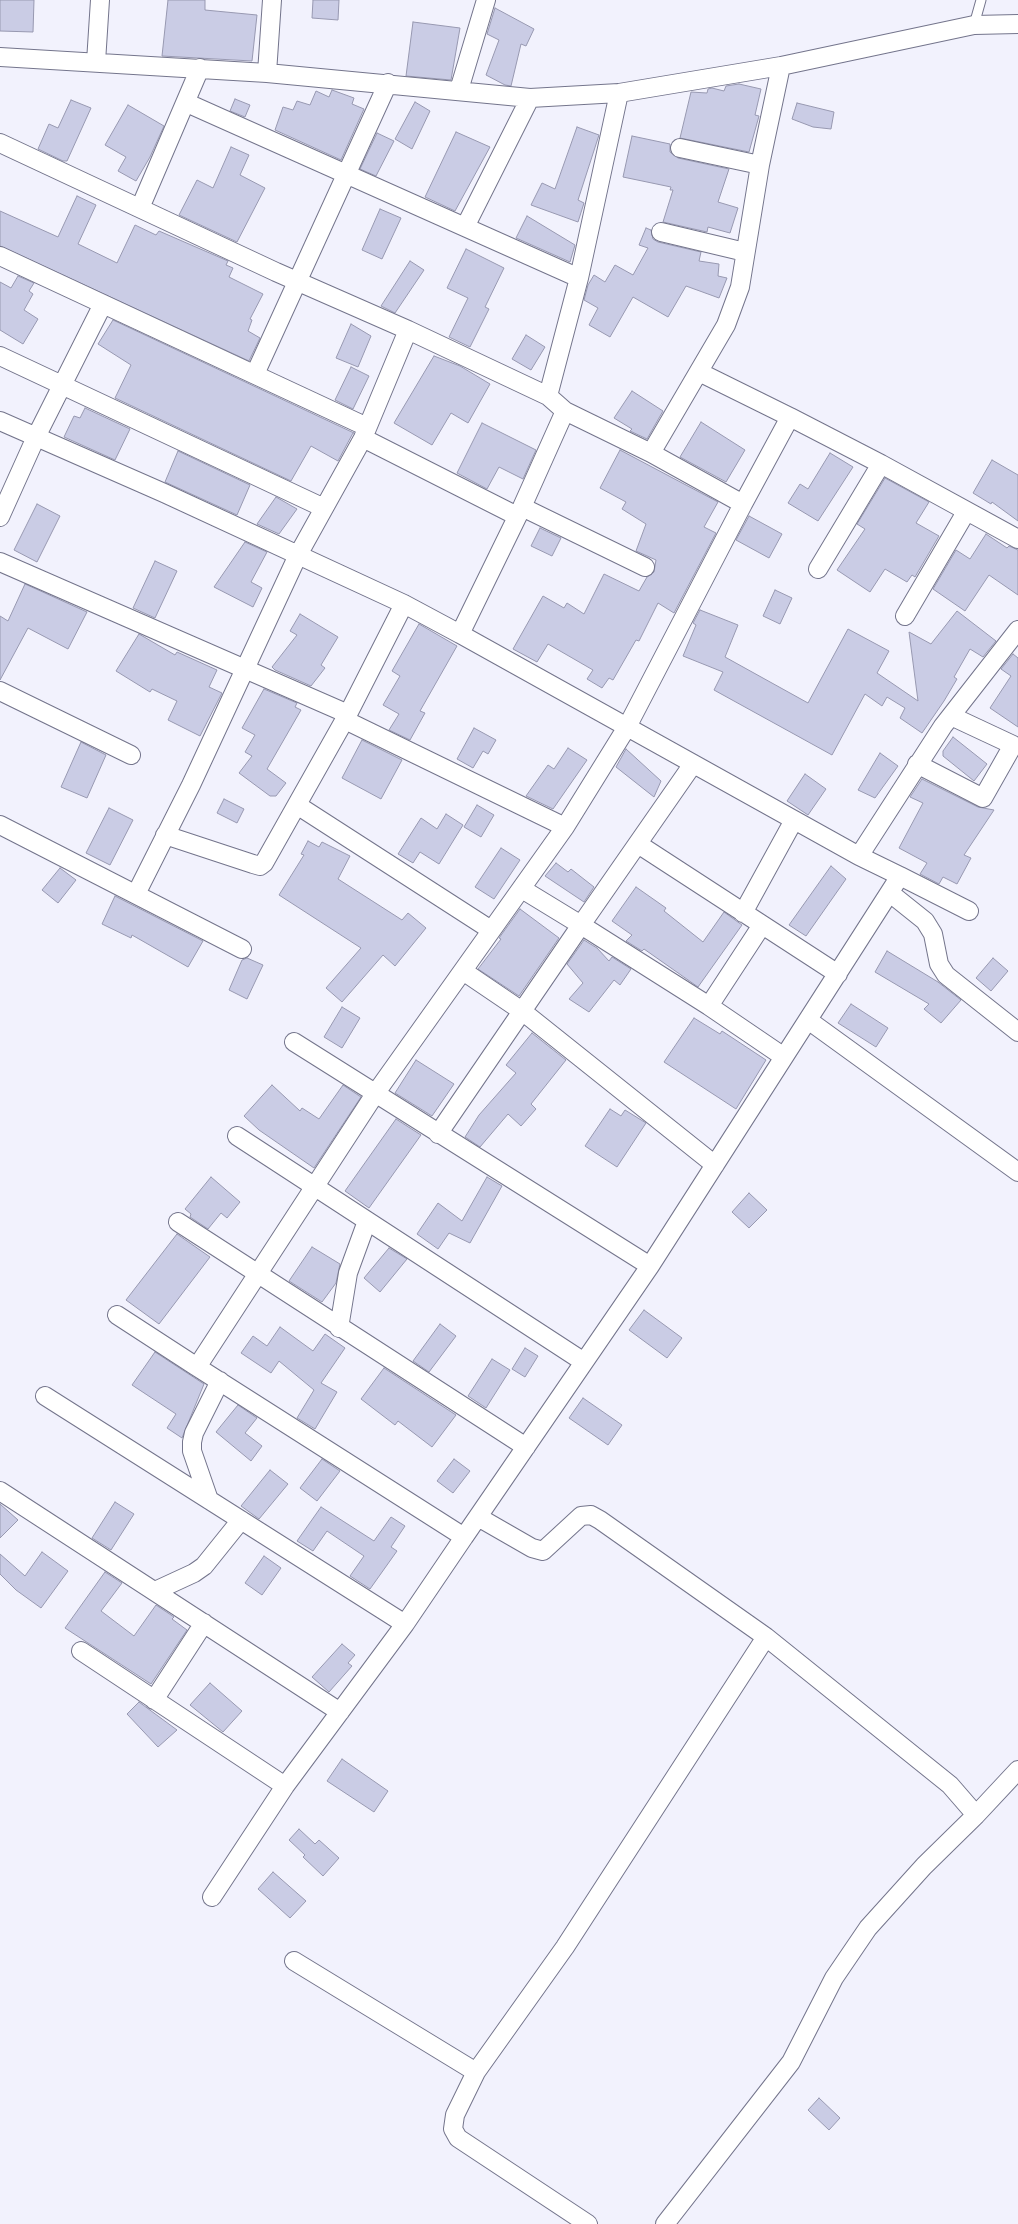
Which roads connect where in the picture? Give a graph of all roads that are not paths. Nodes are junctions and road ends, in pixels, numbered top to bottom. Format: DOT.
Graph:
graph roads {
  1 [pos="100,0"];
  2 [pos="272,0"];
  3 [pos="486,0"];
  4 [pos="981,0"];
  5 [pos="1018,24"];
  6 [pos="974,25"];
  7 [pos="0,57"];
  8 [pos="96,62"];
  9 [pos="781,66"];
  10 [pos="200,68"];
  11 [pos="267,73"];
  12 [pos="388,83"];
  13 [pos="459,90"];
  14 [pos="619,93"];
  15 [pos="530,98"];
  16 [pos="187,103"];
  17 [pos="0,143"];
  18 [pos="680,148"];
  19 [pos="760,165"];
  20 [pos="345,174"];
  21 [pos="140,208"];
  22 [pos="465,227"];
  23 [pos="661,232"];
  24 [pos="745,252"];
  25 [pos="0,256"];
  26 [pos="579,278"];
  27 [pos="297,281"];
  28 [pos="103,304"];
  29 [pos="408,330"];
  30 [pos="0,356"];
  31 [pos="699,372"];
  32 [pos="255,374"];
  33 [pos="63,384"];
  34 [pos="548,396"];
  35 [pos="565,411"];
  36 [pos="790,417"];
  37 [pos="0,421"];
  38 [pos="365,432"];
  39 [pos="36,437"];
  40 [pos="651,453"];
  41 [pos="881,464"];
  42 [pos="743,504"];
  43 [pos="324,508"];
  44 [pos="520,512"];
  45 [pos="966,512"];
  46 [pos="0,517"];
  47 [pos="1018,539"];
  48 [pos="298,555"];
  49 [pos="0,562"];
  50 [pos="645,567"];
  51 [pos="818,569"];
  52 [pos="404,604"];
  53 [pos="905,616"];
  54 [pos="1018,630"];
  55 [pos="460,634"];
  56 [pos="244,670"];
  57 [pos="0,691"];
  58 [pos="951,716"];
  59 [pos="347,717"];
  60 [pos="627,727"];
  61 [pos="131,755"];
  62 [pos="693,764"];
  63 [pos="917,764"];
  64 [pos="297,806"];
  65 [pos="794,820"];
  66 [pos="0,825"];
  67 [pos="565,828"];
  68 [pos="165,835"];
  69 [pos="638,844"];
  70 [pos="860,856"];
  71 [pos="900,876"];
  72 [pos="522,889"];
  73 [pos="890,893"];
  74 [pos="136,894"];
  75 [pos="969,910"];
  76 [pos="743,913"];
  77 [pos="581,925"];
  78 [pos="762,925"];
  79 [pos="491,930"];
  80 [pos="242,949"];
  81 [pos="463,971"];
  82 [pos="838,974"];
  83 [pos="710,1006"];
  84 [pos="522,1011"];
  85 [pos="808,1020"];
  86 [pos="1018,1032"];
  87 [pos="294,1042"];
  88 [pos="784,1057"];
  89 [pos="375,1094"];
  90 [pos="438,1134"];
  91 [pos="237,1136"];
  92 [pos="715,1165"];
  93 [pos="1018,1172"];
  94 [pos="314,1187"];
  95 [pos="178,1222"];
  96 [pos="367,1222"];
  97 [pos="650,1266"];
  98 [pos="257,1275"];
  99 [pos="117,1315"];
  100 [pos="340,1328"];
  101 [pos="584,1362"];
  102 [pos="197,1367"];
  103 [pos="220,1381"];
  104 [pos="45,1396"];
  105 [pos="526,1447"];
  106 [pos="0,1491"];
  107 [pos="210,1500"];
  108 [pos="478,1517"];
  109 [pos="241,1520"];
  110 [pos="464,1537"];
  111 [pos="155,1591"];
  112 [pos="204,1623"];
  113 [pos="405,1624"];
  114 [pos="766,1637"];
  115 [pos="81,1651"];
  116 [pos="154,1700"];
  117 [pos="340,1712"];
  118 [pos="1018,1770"];
  119 [pos="285,1786"];
  120 [pos="976,1815"];
  121 [pos="212,1897"];
  122 [pos="294,1961"];
  123 [pos="476,2072"];
  124 [pos="588,2224"];
  125 [pos="665,2224"];
  1 -- 8 [label="street"];
  2 -- 11 [label="street"];
  3 -- 13 [label="street"];
  4 -- 6 [label="lane"];
  5 -- 6 [label="street"];
  6 -- 9 [label="street"];
  7 -- 8 [label="street"];
  8 -- 10 [label="street"];
  9 -- 14 [label="street"];
  9 -- 19 [label="street"];
  10 -- 11 [label="street"];
  10 -- 16 [label="street"];
  11 -- 12 [label="street"];
  12 -- 13 [label="street"];
  12 -- 20 [label="street"];
  13 -- 15 [label="street"];
  14 -- 15 [label="street"];
  14 -- 26 [label="street"];
  15 -- 22 [label="street"];
  16 -- 20 [label="street"];
  16 -- 21 [label="street"];
  17 -- 21 [label="street"];
  18 -- 19 [label="street"];
  19 -- 24 [label="street"];
  20 -- 22 [label="street"];
  20 -- 27 [label="street"];
  21 -- 27 [label="street"];
  22 -- 26 [label="street"];
  23 -- 24 [label="street"];
  24 -- 31 [label="street"];
  25 -- 28 [label="street"];
  26 -- 34 [label="street"];
  27 -- 29 [label="street"];
  27 -- 32 [label="street"];
  28 -- 32 [label="street"];
  28 -- 33 [label="street"];
  29 -- 34 [label="street"];
  29 -- 38 [label="street"];
  30 -- 33 [label="street"];
  31 -- 36 [label="street"];
  31 -- 40 [label="street"];
  32 -- 38 [label="street"];
  33 -- 39 [label="street"];
  33 -- 43 [label="street"];
  34 -- 35 [label="street"];
  35 -- 40 [label="street"];
  35 -- 44 [label="street"];
  36 -- 41 [label="street"];
  36 -- 42 [label="street"];
  37 -- 39 [label="street"];
  38 -- 43 [label="street"];
  38 -- 44 [label="street"];
  39 -- 46 [label="street"];
  39 -- 48 [label="street"];
  40 -- 42 [label="street"];
  41 -- 45 [label="street"];
  41 -- 51 [label="street"];
  42 -- 60 [label="street"];
  43 -- 48 [label="street"];
  44 -- 50 [label="street"];
  44 -- 55 [label="street"];
  45 -- 47 [label="street"];
  45 -- 53 [label="street"];
  48 -- 52 [label="street"];
  48 -- 56 [label="street"];
  49 -- 56 [label="street"];
  52 -- 55 [label="street"];
  52 -- 59 [label="street"];
  54 -- 58 [label="street"];
  55 -- 60 [label="street"];
  56 -- 59 [label="street"];
  56 -- 68 [label="street"];
  57 -- 61 [label="street"];
  58 -- 63 [label="street"];
  58 -- 63 [label="street"];
  59 -- 64 [label="street"];
  59 -- 67 [label="street"];
  60 -- 62 [label="street"];
  60 -- 67 [label="street"];
  62 -- 65 [label="street"];
  62 -- 69 [label="street"];
  63 -- 70 [label="street"];
  64 -- 68 [label="street"];
  64 -- 79 [label="street"];
  65 -- 70 [label="street"];
  65 -- 76 [label="street"];
  66 -- 74 [label="street"];
  67 -- 72 [label="street"];
  68 -- 74 [label="street"];
  69 -- 76 [label="street"];
  69 -- 77 [label="street"];
  70 -- 71 [label="street"];
  71 -- 73 [label="street"];
  71 -- 75 [label="street"];
  72 -- 77 [label="street"];
  72 -- 79 [label="street"];
  73 -- 82 [label="street"];
  73 -- 86 [label="street"];
  74 -- 80 [label="street"];
  76 -- 78 [label="street"];
  77 -- 83 [label="street"];
  77 -- 84 [label="street"];
  78 -- 82 [label="street"];
  78 -- 83 [label="street"];
  79 -- 81 [label="street"];
  81 -- 84 [label="street"];
  81 -- 89 [label="street"];
  82 -- 85 [label="street"];
  83 -- 88 [label="street"];
  84 -- 90 [label="street"];
  84 -- 92 [label="street"];
  85 -- 88 [label="street"];
  85 -- 93 [label="street"];
  87 -- 89 [label="street"];
  88 -- 92 [label="street"];
  89 -- 90 [label="street"];
  89 -- 94 [label="street"];
  90 -- 97 [label="street"];
  91 -- 94 [label="street"];
  92 -- 97 [label="street"];
  94 -- 96 [label="street"];
  94 -- 98 [label="street"];
  95 -- 98 [label="street"];
  96 -- 100 [label="street"];
  96 -- 101 [label="street"];
  97 -- 101 [label="street"];
  98 -- 100 [label="street"];
  98 -- 102 [label="street"];
  99 -- 102 [label="street"];
  100 -- 105 [label="street"];
  101 -- 105 [label="street"];
  102 -- 103 [label="street"];
  103 -- 107 [label="street"];
  103 -- 110 [label="street"];
  104 -- 107 [label="street"];
  105 -- 108 [label="street"];
  106 -- 111 [label="street"];
  107 -- 109 [label="street"];
  108 -- 110 [label="street"];
  108 -- 114 [label="street"];
  109 -- 111 [label="street"];
  109 -- 113 [label="street"];
  110 -- 113 [label="street"];
  111 -- 112 [label="street"];
  112 -- 116 [label="street"];
  112 -- 117 [label="street"];
  113 -- 117 [label="street"];
  114 -- 120 [label="street"];
  114 -- 123 [label="street"];
  115 -- 116 [label="street"];
  116 -- 119 [label="street"];
  117 -- 119 [label="street"];
  118 -- 120 [label="street"];
  119 -- 121 [label="street"];
  120 -- 125 [label="street"];
  122 -- 123 [label="street"];
  123 -- 124 [label="street"];
}
